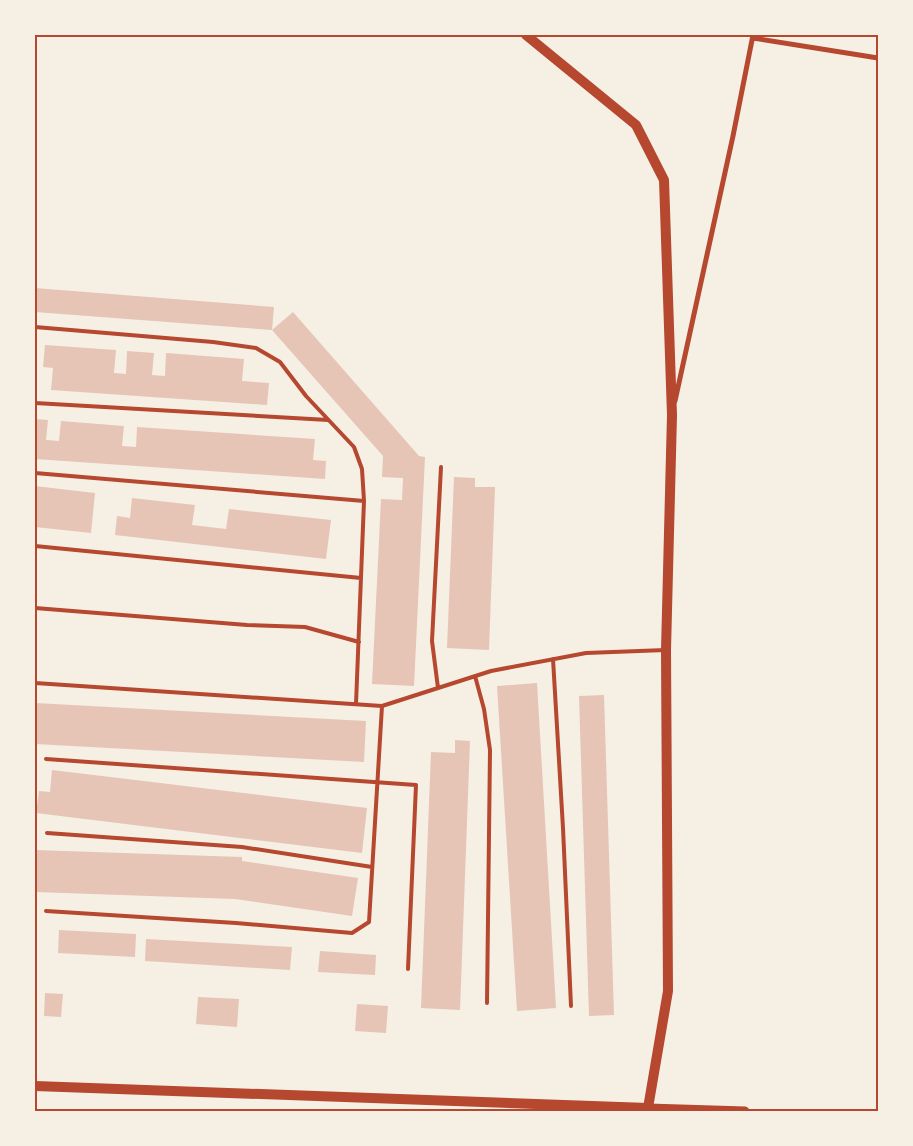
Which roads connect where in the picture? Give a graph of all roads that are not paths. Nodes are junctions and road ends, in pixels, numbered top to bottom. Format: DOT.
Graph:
graph roads {
  1 [pos="526,35"];
  2 [pos="753,36"];
  3 [pos="878,58"];
  4 [pos="35,327"];
  5 [pos="35,403"];
  6 [pos="672,415"];
  7 [pos="328,420"];
  8 [pos="441,467"];
  9 [pos="35,473"];
  10 [pos="364,501"];
  11 [pos="35,546"];
  12 [pos="361,578"];
  13 [pos="35,608"];
  14 [pos="359,642"];
  15 [pos="666,650"];
  16 [pos="553,659"];
  17 [pos="474,676"];
  18 [pos="35,684"];
  19 [pos="438,688"];
  20 [pos="356,704"];
  21 [pos="382,706"];
  22 [pos="46,759"];
  23 [pos="377,783"];
  24 [pos="47,833"];
  25 [pos="372,867"];
  26 [pos="46,912"];
  27 [pos="408,970"];
  28 [pos="487,1003"];
  29 [pos="571,1006"];
  30 [pos="35,1086"];
  31 [pos="648,1110"];
  32 [pos="745,1111"];
  1 -- 6 [label="main road"];
  2 -- 3 [label="street"];
  2 -- 6 [label="street"];
  4 -- 7 [label="lane"];
  5 -- 7 [label="lane"];
  6 -- 15 [label="main road"];
  7 -- 10 [label="lane"];
  8 -- 19 [label="lane"];
  9 -- 10 [label="lane"];
  10 -- 12 [label="lane"];
  11 -- 12 [label="lane"];
  12 -- 14 [label="lane"];
  13 -- 14 [label="lane"];
  14 -- 20 [label="lane"];
  15 -- 16 [label="lane"];
  15 -- 31 [label="main road"];
  16 -- 17 [label="lane"];
  16 -- 29 [label="lane"];
  17 -- 19 [label="lane"];
  17 -- 28 [label="lane"];
  18 -- 20 [label="lane"];
  19 -- 21 [label="lane"];
  20 -- 21 [label="lane"];
  21 -- 23 [label="lane"];
  22 -- 23 [label="lane"];
  23 -- 25 [label="lane"];
  23 -- 27 [label="lane"];
  24 -- 25 [label="lane"];
  25 -- 26 [label="lane"];
  30 -- 31 [label="main road"];
  31 -- 32 [label="street"];
}
